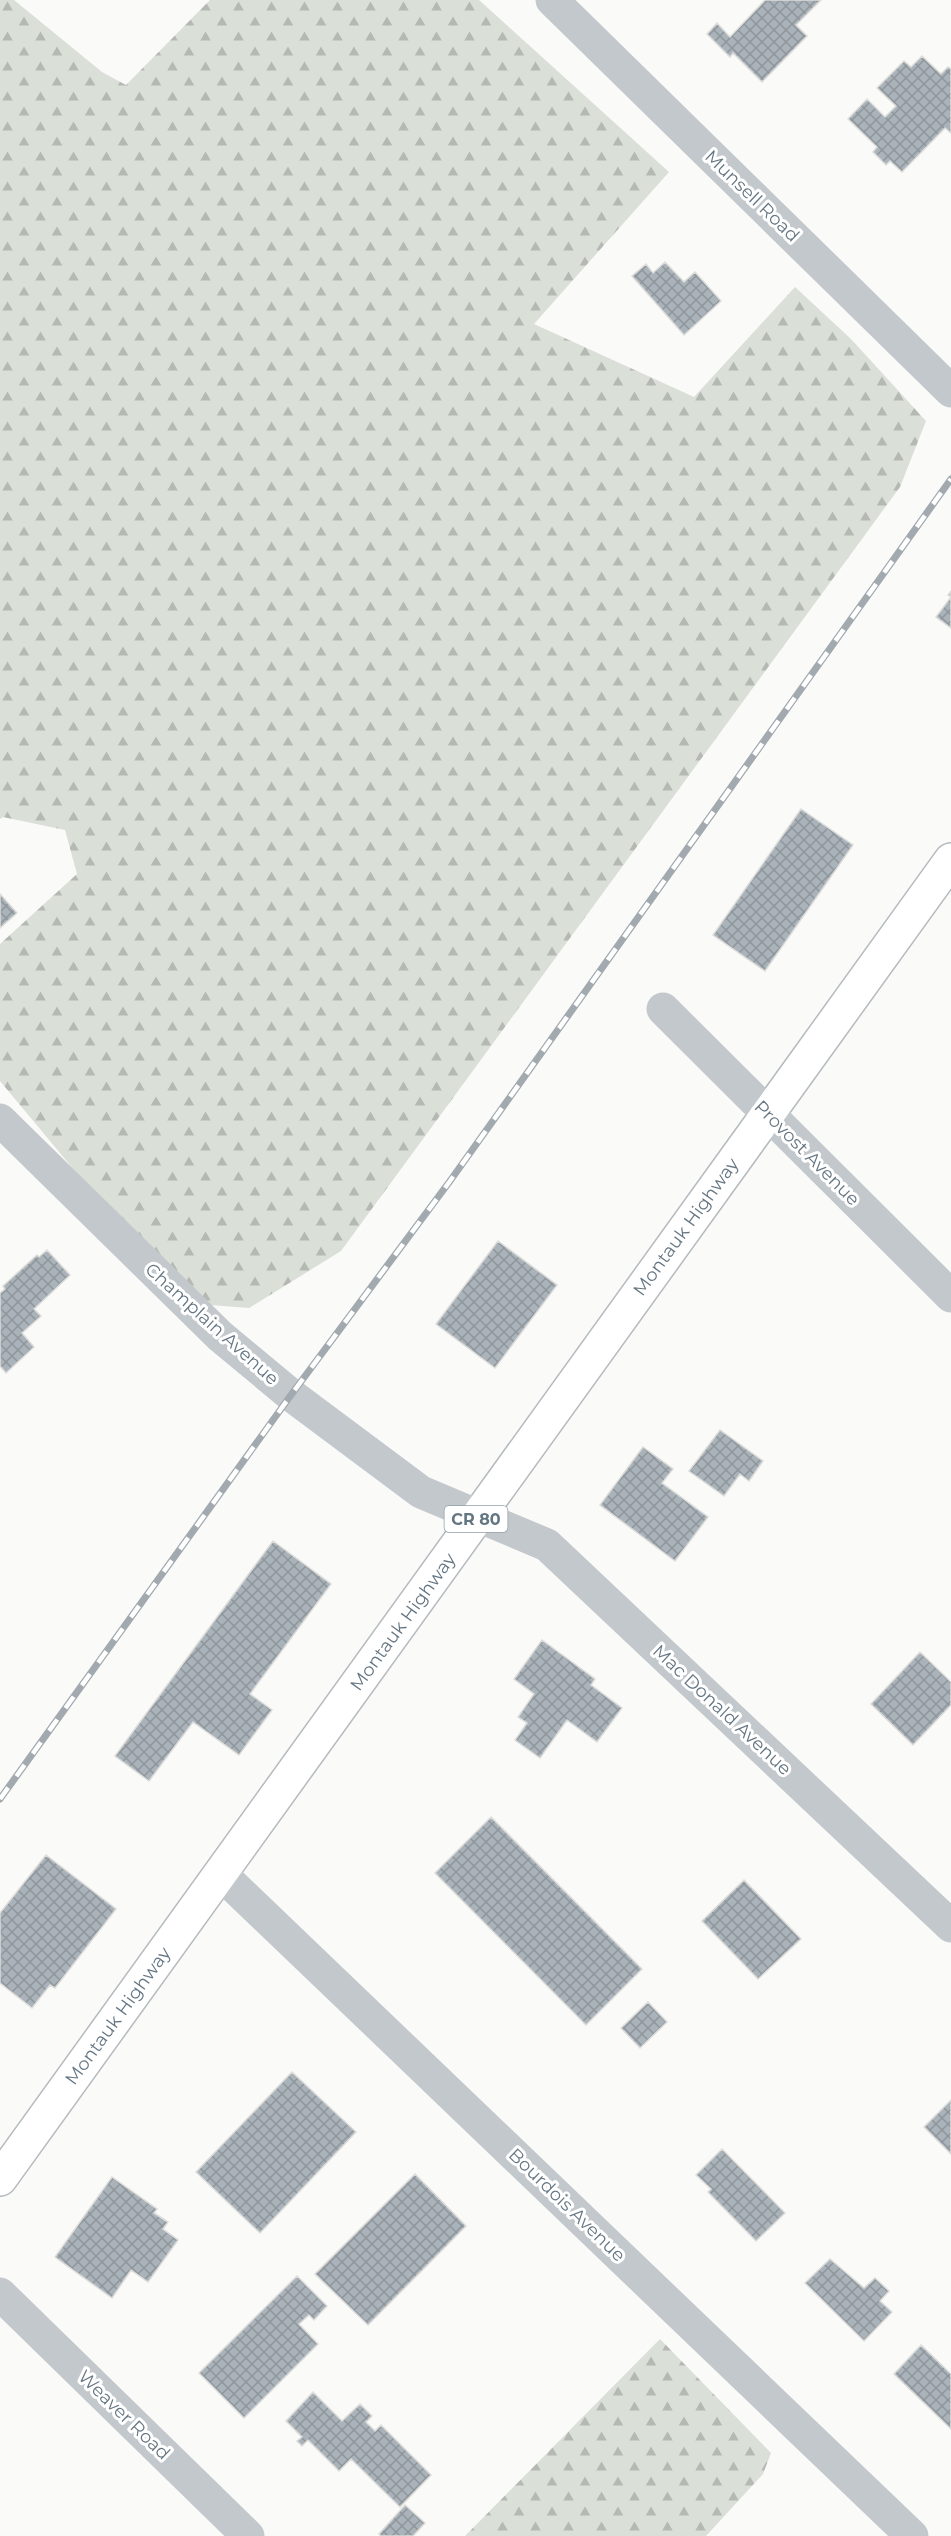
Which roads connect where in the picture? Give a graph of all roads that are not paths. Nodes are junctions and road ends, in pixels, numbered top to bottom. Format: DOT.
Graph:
graph roads {
  1 [pos="552,0"];
  2 [pos="951,391"];
  3 [pos="951,860"];
  4 [pos="663,1009"];
  5 [pos="768,1113"];
  6 [pos="0,1120"];
  7 [pos="951,1296"];
  8 [pos="478,1516"];
  9 [pos="221,1874"];
  10 [pos="951,1926"];
  11 [pos="0,2179"];
  12 [pos="0,2294"];
  13 [pos="248,2536"];
  14 [pos="912,2536"];
  1 -- 2 [label="street, Munsell Road"];
  3 -- 5 [label="main road, Montauk Highway / CR 80"];
  4 -- 5 [label="street, Provost Avenue"];
  5 -- 7 [label="street, Provost Avenue"];
  5 -- 8 [label="main road, Montauk Highway / CR 80"];
  6 -- 8 [label="street, Champlain Avenue"];
  8 -- 9 [label="main road, Montauk Highway / CR 80"];
  8 -- 10 [label="street, Mac Donald Avenue"];
  9 -- 11 [label="main road, Montauk Highway / CR 80"];
  9 -- 14 [label="street, Bourdois Avenue"];
  12 -- 13 [label="street, Weaver Road"];
}
